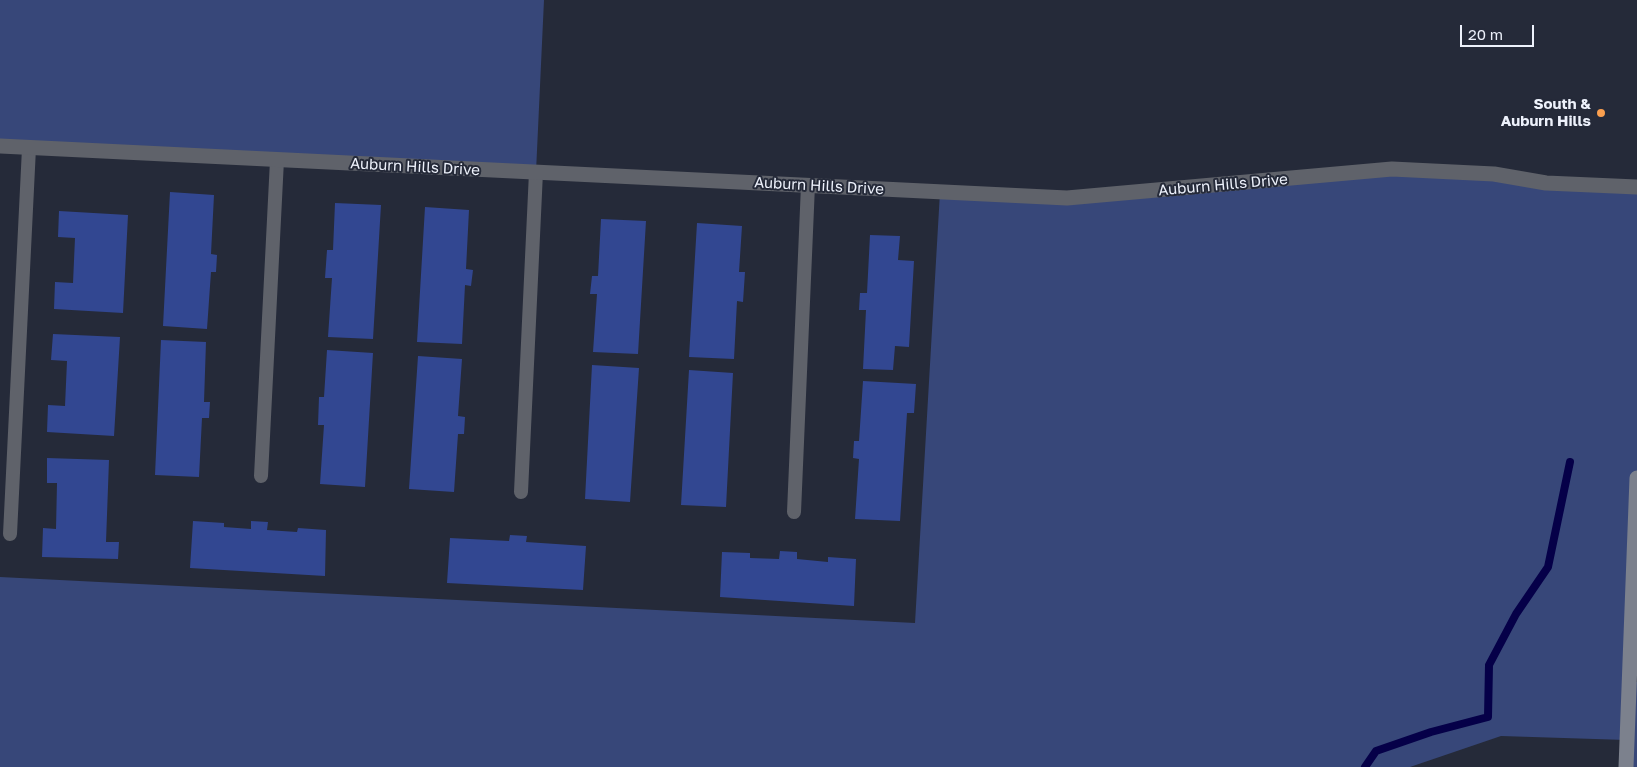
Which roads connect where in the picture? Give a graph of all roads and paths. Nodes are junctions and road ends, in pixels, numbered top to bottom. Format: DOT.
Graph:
graph roads {
  1 [pos="0,146"];
  2 [pos="29,148"];
  3 [pos="277,160"];
  4 [pos="536,172"];
  5 [pos="808,185"];
  6 [pos="1637,187"];
  7 [pos="261,476"];
  8 [pos="1637,478"];
  9 [pos="521,492"];
  10 [pos="1637,494"];
  11 [pos="794,512"];
  12 [pos="10,534"];
  13 [pos="1626,767"];
  1 -- 2 [label="street, Auburn Hills Drive"];
  2 -- 3 [label="street, Auburn Hills Drive"];
  2 -- 12 [label="lane"];
  3 -- 4 [label="street, Auburn Hills Drive"];
  3 -- 7 [label="lane"];
  4 -- 5 [label="street, Auburn Hills Drive"];
  4 -- 9 [label="lane"];
  5 -- 6 [label="street, Auburn Hills Drive"];
  5 -- 11 [label="lane"];
  8 -- 10 [label="main road"];
  10 -- 13 [label="main road"];
}
